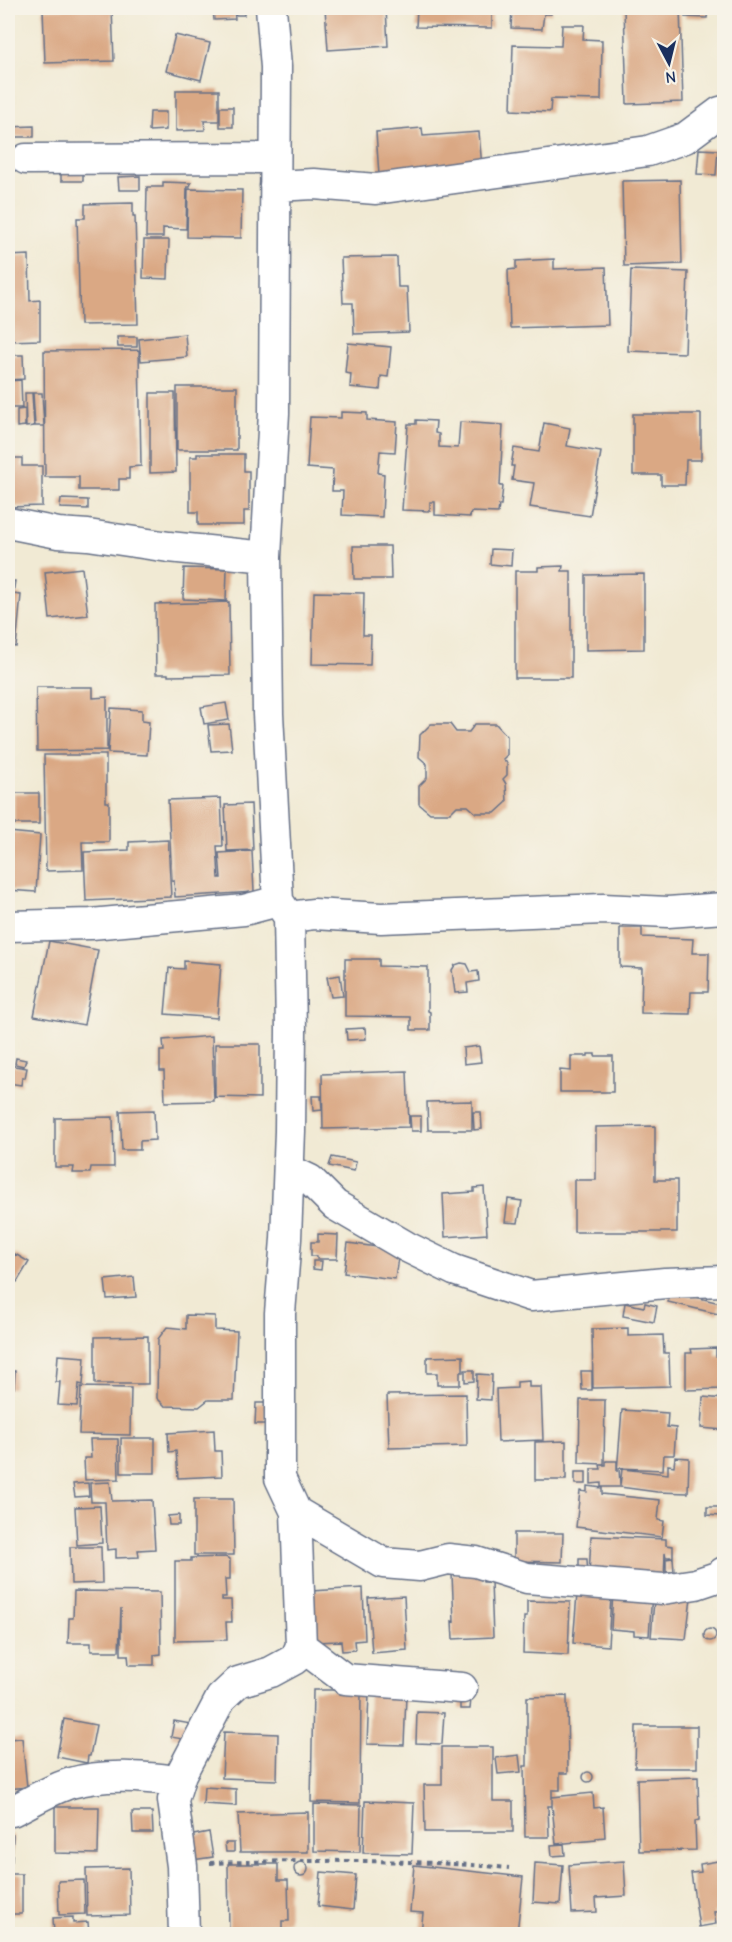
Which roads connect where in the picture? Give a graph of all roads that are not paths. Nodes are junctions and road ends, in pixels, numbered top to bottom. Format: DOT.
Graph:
graph roads {
  1 [pos="271,8"];
  2 [pos="724,111"];
  3 [pos="26,159"];
  4 [pos="275,172"];
  5 [pos="8,523"];
  6 [pos="266,556"];
  7 [pos="724,908"];
  8 [pos="284,909"];
  9 [pos="10,931"];
  10 [pos="289,1170"];
  11 [pos="724,1281"];
  12 [pos="296,1512"];
  13 [pos="724,1572"];
  14 [pos="302,1646"];
  15 [pos="462,1688"];
  16 [pos="179,1781"];
  17 [pos="12,1811"];
  18 [pos="184,1935"];
  1 -- 4 [label="street"];
  2 -- 4 [label="street"];
  3 -- 4 [label="street"];
  4 -- 6 [label="street"];
  5 -- 6 [label="street"];
  6 -- 8 [label="street"];
  7 -- 8 [label="street"];
  8 -- 9 [label="street"];
  8 -- 10 [label="street"];
  10 -- 11 [label="street"];
  10 -- 12 [label="street"];
  12 -- 13 [label="street"];
  12 -- 14 [label="street"];
  14 -- 15 [label="street"];
  14 -- 16 [label="street"];
  16 -- 17 [label="street"];
  16 -- 18 [label="street"];
}
